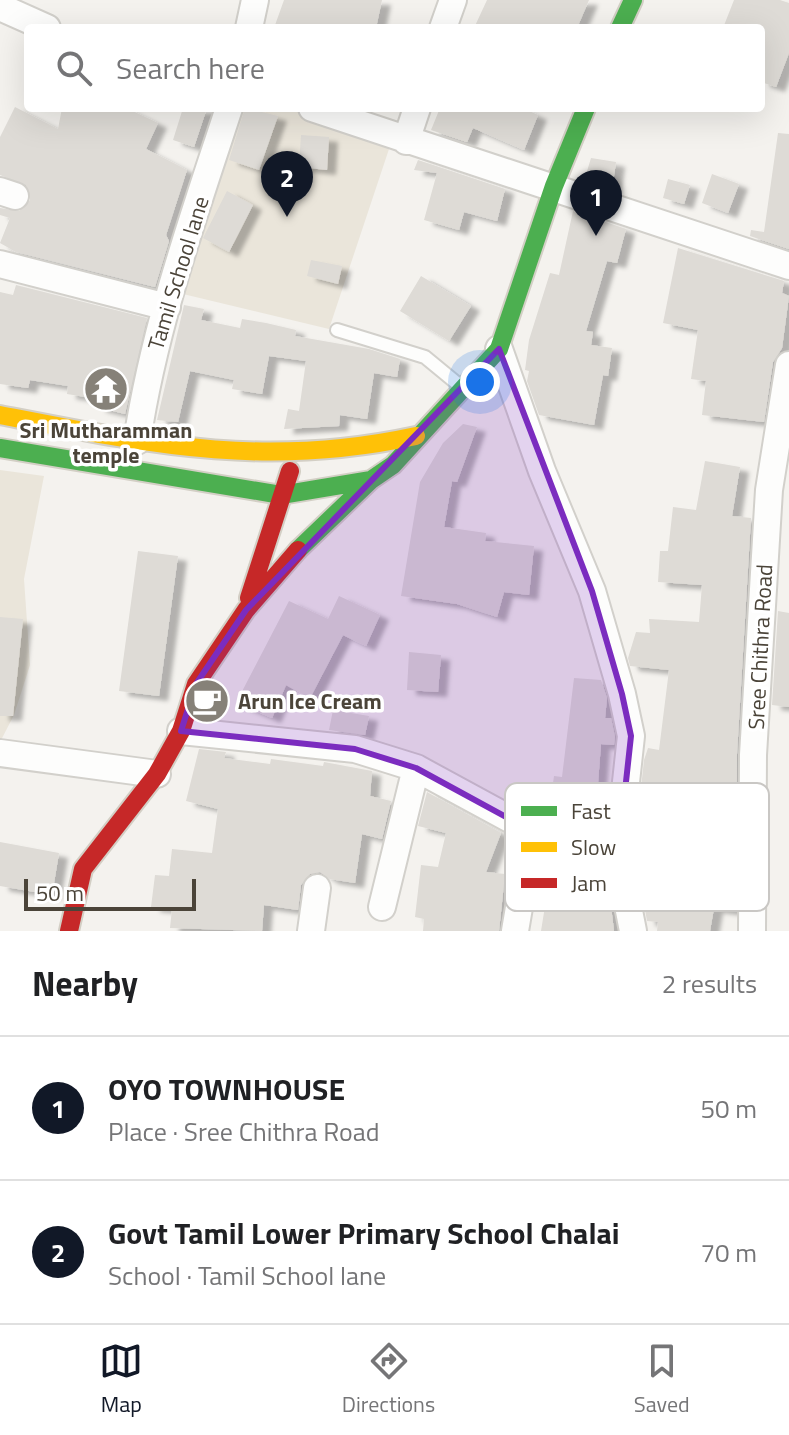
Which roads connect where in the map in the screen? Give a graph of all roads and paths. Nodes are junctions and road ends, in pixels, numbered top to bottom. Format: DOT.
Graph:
graph roads {
  1 [pos="255,0"];
  2 [pos="453,0"];
  3 [pos="633,0"];
  4 [pos="0,7"];
  5 [pos="38,24"];
  6 [pos="250,24"];
  7 [pos="444,24"];
  8 [pos="622,24"];
  9 [pos="228,112"];
  10 [pos="323,112"];
  11 [pos="416,112"];
  12 [pos="584,112"];
  13 [pos="406,141"];
  14 [pos="554,186"];
  15 [pos="0,264"];
  16 [pos="789,266"];
  17 [pos="167,307"];
  18 [pos="337,330"];
  19 [pos="499,349"];
  20 [pos="789,365"];
  21 [pos="464,389"];
  22 [pos="0,415"];
  23 [pos="416,436"];
  24 [pos="137,441"];
  25 [pos="0,448"];
  26 [pos="296,455"];
  27 [pos="371,480"];
  28 [pos="281,495"];
  29 [pos="776,594"];
  30 [pos="246,610"];
  31 [pos="181,731"];
  32 [pos="0,753"];
  33 [pos="416,768"];
  34 [pos="157,774"];
  35 [pos="626,783"];
  36 [pos="753,783"];
  37 [pos="505,816"];
  38 [pos="317,888"];
  39 [pos="382,907"];
  40 [pos="518,911"];
  41 [pos="629,911"];
  42 [pos="752,911"];
  43 [pos="69,931"];
  44 [pos="311,931"];
  45 [pos="515,931"];
  46 [pos="633,931"];
  47 [pos="752,931"];
  1 -- 6 [label="street"];
  2 -- 7 [label="street"];
  3 -- 8 [label="main road"];
  4 -- 5 [label="street"];
  9 -- 17 [label="street, Tamil School lane"];
  10 -- 13 [label="street"];
  11 -- 13 [label="street"];
  12 -- 14 [label="main road"];
  13 -- 14 [label="street"];
  14 -- 16 [label="street"];
  14 -- 19 [label="main road"];
  15 -- 17 [label="street"];
  17 -- 24 [label="street, Tamil School lane"];
  18 -- 21 [label="lane"];
  19 -- 21 [label="main road"];
  19 -- 35 [label="street"];
  20 -- 29 [label="street, Sree Chithra Road"];
  21 -- 23 [label="main road"];
  22 -- 24 [label="main road"];
  23 -- 26 [label="main road"];
  23 -- 27 [label="main road"];
  24 -- 26 [label="main road"];
  25 -- 28 [label="main road"];
  26 -- 28 [label="main road"];
  27 -- 28 [label="main road"];
  27 -- 30 [label="main road"];
  28 -- 30 [label="main road"];
  29 -- 36 [label="street, Sree Chithra Road"];
  30 -- 31 [label="main road"];
  31 -- 33 [label="street"];
  31 -- 34 [label="main road"];
  32 -- 34 [label="street"];
  33 -- 37 [label="street"];
  33 -- 39 [label="street"];
  34 -- 43 [label="main road"];
  38 -- 44 [label="street"];
  40 -- 45 [label="street"];
  41 -- 46 [label="street"];
  42 -- 47 [label="street, Sree Chithra Road"];
}
